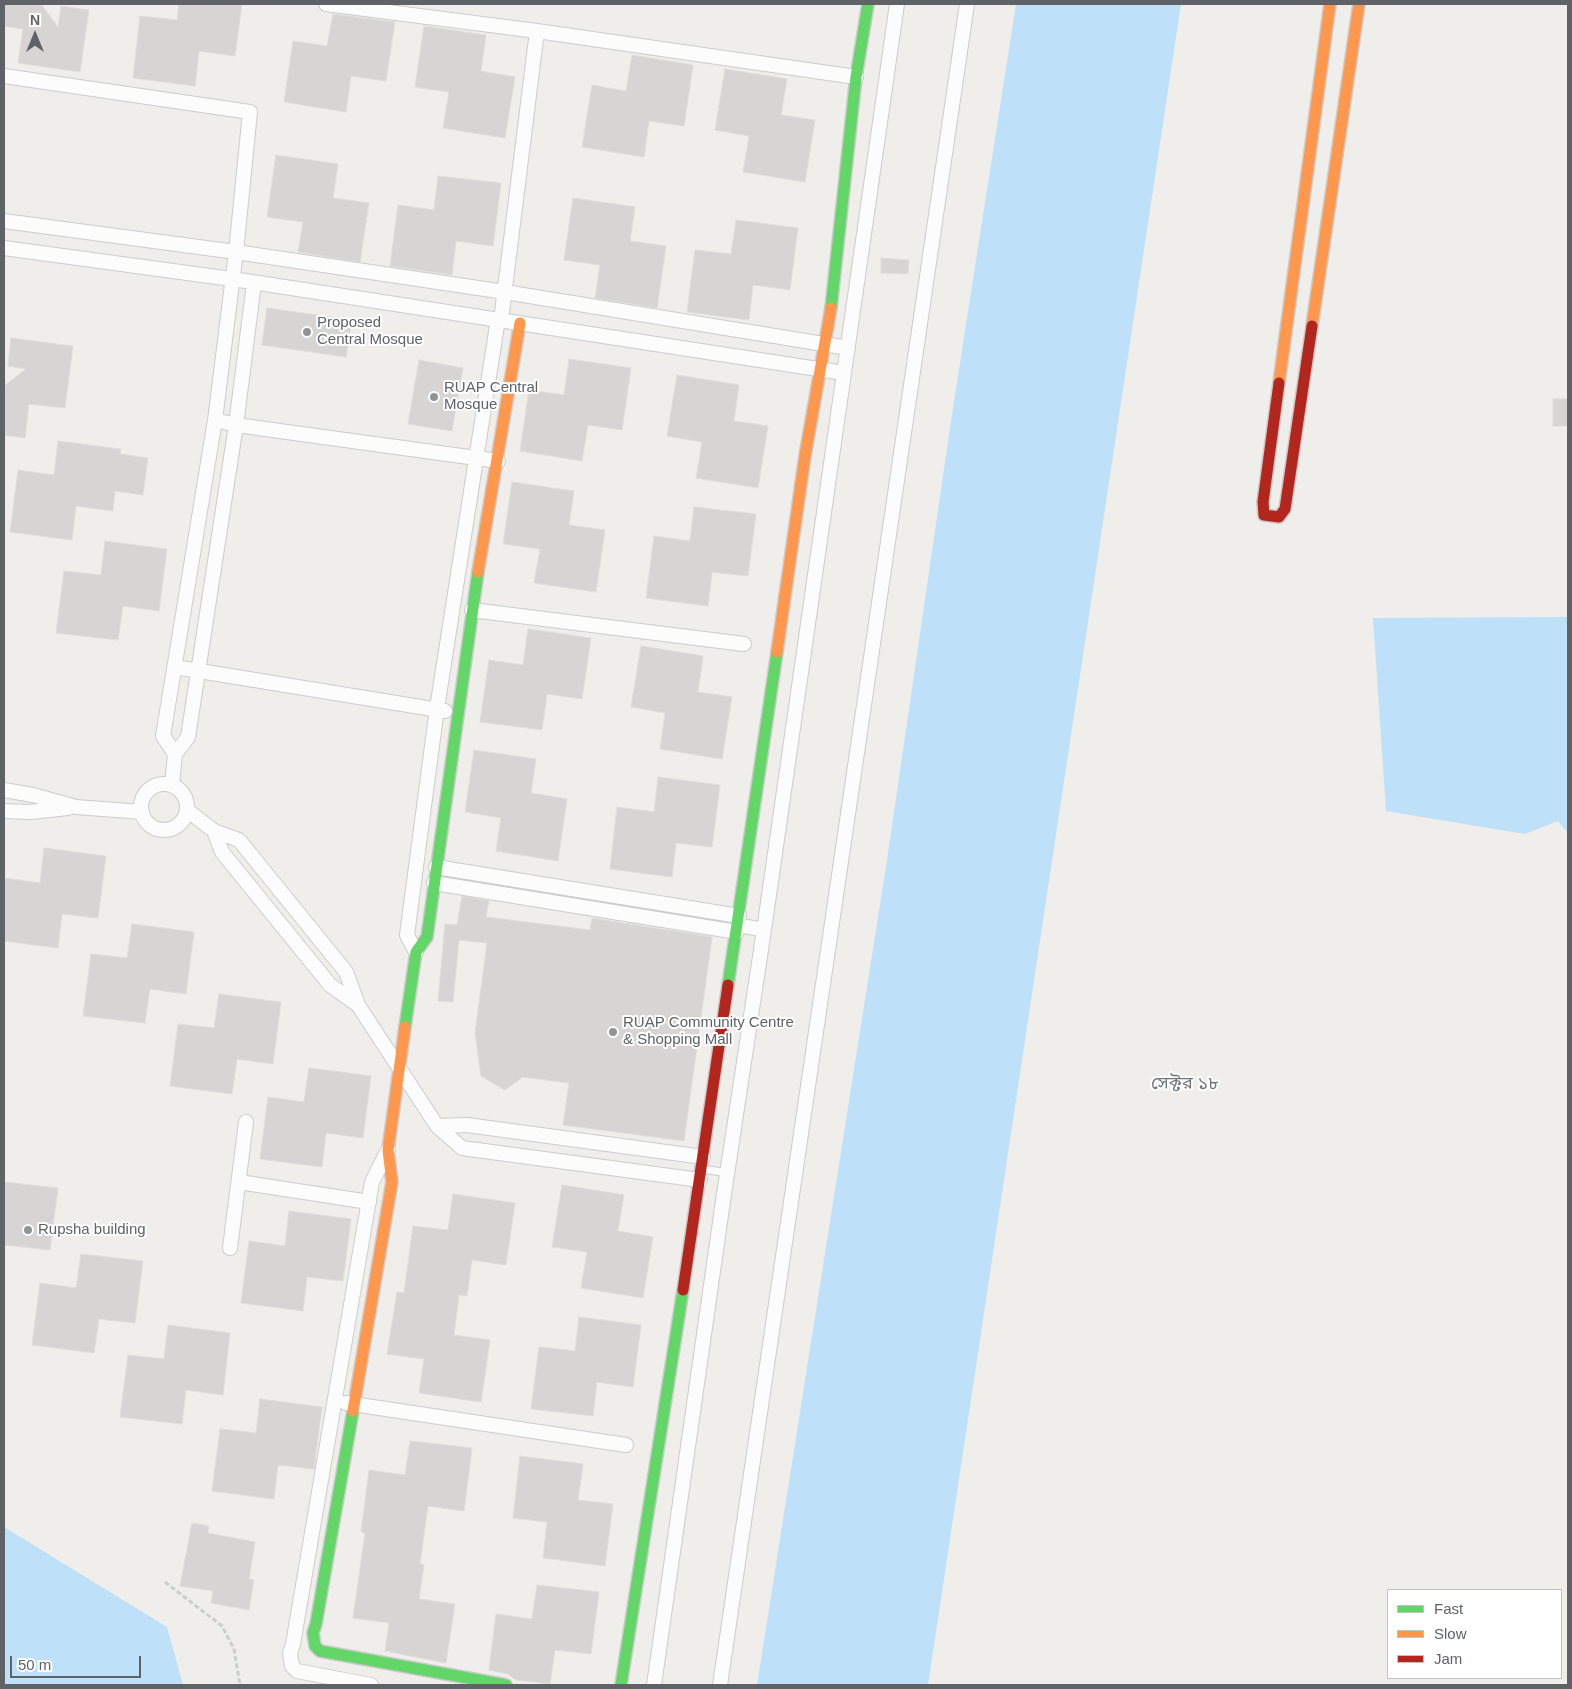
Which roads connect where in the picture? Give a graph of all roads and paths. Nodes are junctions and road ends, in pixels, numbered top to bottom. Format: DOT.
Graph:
graph roads {
  1 [pos="326,4"];
  2 [pos="868,4"];
  3 [pos="897,4"];
  4 [pos="967,4"];
  5 [pos="1330,4"];
  6 [pos="1359,4"];
  7 [pos="537,31"];
  8 [pos="4,76"];
  9 [pos="856,77"];
  10 [pos="4,221"];
  11 [pos="4,248"];
  12 [pos="236,252"];
  13 [pos="233,279"];
  14 [pos="254,282"];
  15 [pos="505,292"];
  16 [pos="500,320"];
  17 [pos="520,323"];
  18 [pos="825,345"];
  19 [pos="848,348"];
  20 [pos="822,370"];
  21 [pos="844,373"];
  22 [pos="215,420"];
  23 [pos="236,425"];
  24 [pos="476,458"];
  25 [pos="498,461"];
  26 [pos="472,610"];
  27 [pos="744,644"];
  28 [pos="175,667"];
  29 [pos="457,712"];
  30 [pos="175,754"];
  31 [pos="172,785"];
  32 [pos="4,790"];
  33 [pos="76,807"];
  34 [pos="187,810"];
  35 [pos="4,811"];
  36 [pos="142,812"];
  37 [pos="214,830"];
  38 [pos="436,867"];
  39 [pos="434,883"];
  40 [pos="738,925"];
  41 [pos="764,930"];
  42 [pos="416,952"];
  43 [pos="358,1005"];
  44 [pos="400,1067"];
  45 [pos="246,1122"];
  46 [pos="437,1126"];
  47 [pos="388,1150"];
  48 [pos="702,1169"];
  49 [pos="728,1173"];
  50 [pos="239,1182"];
  51 [pos="369,1202"];
  52 [pos="230,1248"];
  53 [pos="335,1402"];
  54 [pos="353,1404"];
  55 [pos="626,1445"];
  56 [pos="165,1582"];
  57 [pos="240,1685"];
  58 [pos="371,1685"];
  59 [pos="506,1685"];
  60 [pos="621,1685"];
  61 [pos="654,1685"];
  62 [pos="720,1685"];
  1 -- 7 [label="street"];
  2 -- 9 [label="street"];
  3 -- 19 [label="street"];
  4 -- 62 [label="street"];
  5 -- 6 [label="street"];
  7 -- 9 [label="street"];
  7 -- 15 [label="street"];
  8 -- 12 [label="street"];
  9 -- 18 [label="street"];
  10 -- 12 [label="street"];
  11 -- 13 [label="street"];
  12 -- 13 [label="street"];
  12 -- 15 [label="street"];
  13 -- 14 [label="street"];
  13 -- 22 [label="street"];
  14 -- 16 [label="street"];
  14 -- 23 [label="street"];
  15 -- 16 [label="street"];
  15 -- 18 [label="street"];
  16 -- 17 [label="street"];
  16 -- 24 [label="street"];
  17 -- 20 [label="street"];
  17 -- 25 [label="street"];
  18 -- 19 [label="street"];
  18 -- 20 [label="street"];
  19 -- 21 [label="street"];
  20 -- 21 [label="street"];
  20 -- 40 [label="street"];
  21 -- 41 [label="street"];
  22 -- 23 [label="street"];
  22 -- 28 [label="street"];
  23 -- 24 [label="street"];
  23 -- 30 [label="street"];
  24 -- 25 [label="street"];
  24 -- 42 [label="street"];
  25 -- 26 [label="street"];
  26 -- 27 [label="street"];
  26 -- 29 [label="street"];
  28 -- 29 [label="street"];
  28 -- 30 [label="street"];
  29 -- 38 [label="street"];
  30 -- 31 [label="street"];
  31 -- 34 [label="street"];
  31 -- 36 [label="street"];
  32 -- 33 [label="street"];
  33 -- 35 [label="street"];
  33 -- 36 [label="street"];
  34 -- 36 [label="street"];
  34 -- 37 [label="street"];
  37 -- 43 [label="street"];
  37 -- 43 [label="street"];
  38 -- 39 [label="street"];
  38 -- 40 [label="street"];
  39 -- 40 [label="street"];
  39 -- 42 [label="street"];
  40 -- 41 [label="street"];
  40 -- 48 [label="street"];
  41 -- 49 [label="street"];
  42 -- 44 [label="street"];
  43 -- 44 [label="street"];
  44 -- 46 [label="street"];
  44 -- 47 [label="street"];
  45 -- 50 [label="street"];
  46 -- 48 [label="street"];
  46 -- 48 [label="street"];
  47 -- 51 [label="street"];
  47 -- 54 [label="street"];
  48 -- 49 [label="lane"];
  48 -- 60 [label="street"];
  49 -- 61 [label="street"];
  50 -- 51 [label="street"];
  50 -- 52 [label="street"];
  51 -- 53 [label="street"];
  53 -- 54 [label="street"];
  53 -- 58 [label="street"];
  54 -- 55 [label="street"];
  54 -- 59 [label="street"];
  56 -- 57 [label="path"];
}
